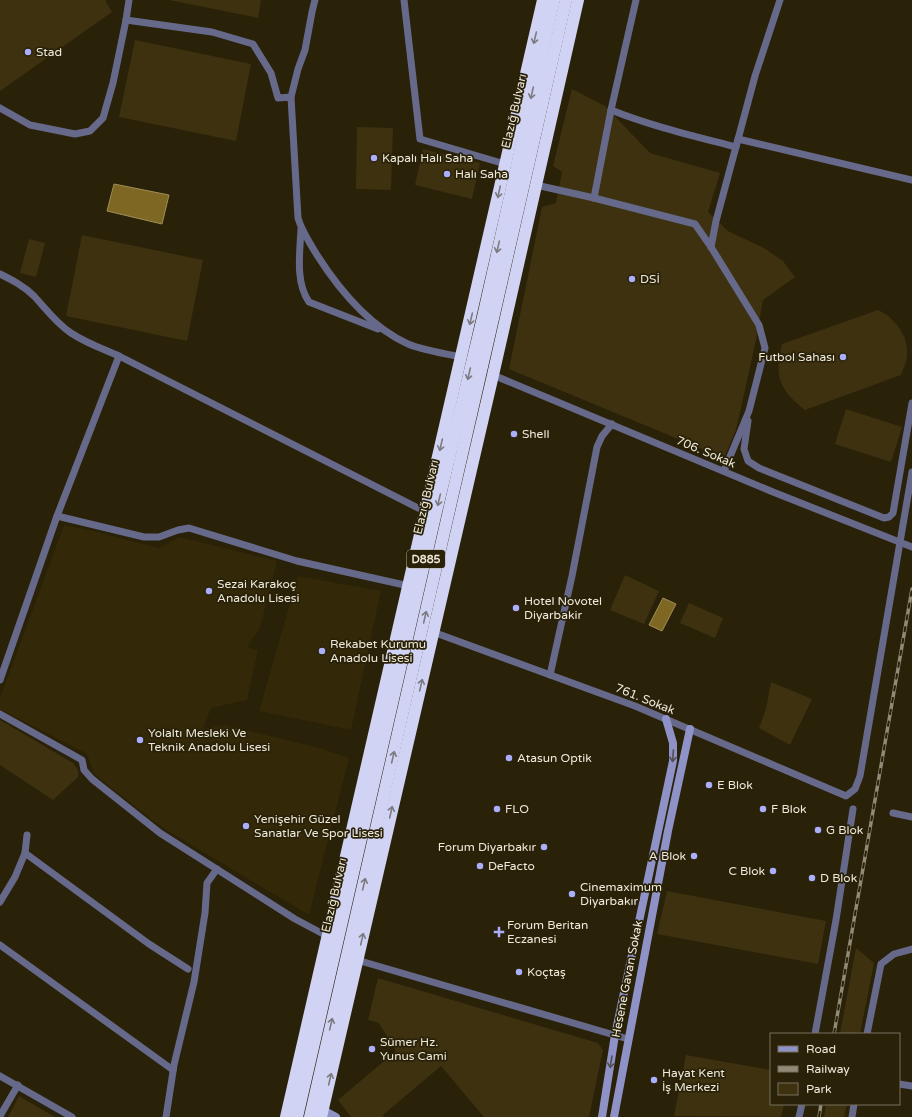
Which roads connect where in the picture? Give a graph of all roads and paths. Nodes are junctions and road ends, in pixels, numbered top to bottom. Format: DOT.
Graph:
graph roads {
  1 [pos="129,0"];
  2 [pos="315,0"];
  3 [pos="404,0"];
  4 [pos="543,0"];
  5 [pos="554,0"];
  6 [pos="566,0"];
  7 [pos="578,0"];
  8 [pos="636,0"];
  9 [pos="780,0"];
  10 [pos="126,20"];
  11 [pos="291,97"];
  12 [pos="0,108"];
  13 [pos="611,110"];
  14 [pos="738,139"];
  15 [pos="736,147"];
  16 [pos="505,164"];
  17 [pos="912,180"];
  18 [pos="536,185"];
  19 [pos="594,198"];
  20 [pos="301,228"];
  21 [pos="711,247"];
  22 [pos="0,274"];
  23 [pos="386,332"];
  24 [pos="119,356"];
  25 [pos="462,358"];
  26 [pos="493,375"];
  27 [pos="912,403"];
  28 [pos="749,411"];
  29 [pos="612,424"];
  30 [pos="724,471"];
  31 [pos="912,472"];
  32 [pos="426,512"];
  33 [pos="58,516"];
  34 [pos="901,542"];
  35 [pos="912,547"];
  36 [pos="409,586"];
  37 [pos="433,632"];
  38 [pos="550,675"];
  39 [pos="0,680"];
  40 [pos="0,714"];
  41 [pos="666,719"];
  42 [pos="690,729"];
  43 [pos="853,809"];
  44 [pos="893,813"];
  45 [pos="912,817"];
  46 [pos="26,835"];
  47 [pos="25,853"];
  48 [pos="217,869"];
  49 [pos="0,902"];
  50 [pos="328,936"];
  51 [pos="0,945"];
  52 [pos="912,949"];
  53 [pos="357,960"];
  54 [pos="188,969"];
  55 [pos="815,1033"];
  56 [pos="867,1033"];
  57 [pos="615,1035"];
  58 [pos="628,1039"];
  59 [pos="173,1070"];
  60 [pos="0,1076"];
  61 [pos="900,1084"];
  62 [pos="18,1085"];
  63 [pos="912,1086"];
  64 [pos="802,1105"];
  65 [pos="854,1105"];
  66 [pos="322,1114"];
  67 [pos="0,1116"];
  68 [pos="72,1117"];
  69 [pos="166,1117"];
  70 [pos="286,1117"];
  71 [pos="297,1117"];
  72 [pos="310,1117"];
  73 [pos="336,1117"];
  74 [pos="602,1117"];
  75 [pos="614,1117"];
  76 [pos="799,1117"];
  77 [pos="852,1117"];
  1 -- 10 [label="street"];
  2 -- 11 [label="street"];
  3 -- 16 [label="street"];
  4 -- 16 [label="highway, one-way"];
  5 -- 71 [label="highway, Elazığ Bulvarı / D885, one-way"];
  72 -- 6 [label="highway, D885, one-way"];
  7 -- 18 [label="highway"];
  8 -- 13 [label="street"];
  9 -- 14 [label="street"];
  10 -- 11 [label="street"];
  10 -- 12 [label="street"];
  11 -- 20 [label="street"];
  13 -- 15 [label="street"];
  13 -- 19 [label="street"];
  14 -- 15 [label="street"];
  14 -- 17 [label="street"];
  15 -- 21 [label="street"];
  16 -- 25 [label="highway, one-way"];
  18 -- 19 [label="street"];
  18 -- 26 [label="highway"];
  19 -- 21 [label="street"];
  20 -- 23 [label="street"];
  20 -- 23 [label="street"];
  21 -- 28 [label="street"];
  22 -- 24 [label="street"];
  23 -- 25 [label="street"];
  24 -- 32 [label="street"];
  24 -- 33 [label="street"];
  25 -- 32 [label="highway, one-way"];
  26 -- 29 [label="street, 706. Sokak"];
  26 -- 37 [label="highway"];
  27 -- 28 [label="street"];
  28 -- 30 [label="street"];
  29 -- 30 [label="street, 706. Sokak"];
  29 -- 38 [label="street"];
  30 -- 34 [label="street, 706. Sokak"];
  31 -- 34 [label="street"];
  32 -- 36 [label="highway"];
  33 -- 36 [label="street"];
  33 -- 39 [label="street"];
  34 -- 35 [label="street, 706. Sokak"];
  34 -- 42 [label="street, 761. Sokak"];
  36 -- 50 [label="highway"];
  37 -- 38 [label="street, 761. Sokak"];
  53 -- 37 [label="highway, one-way"];
  38 -- 41 [label="street, 761. Sokak"];
  40 -- 48 [label="street"];
  41 -- 42 [label="street, 761. Sokak"];
  41 -- 57 [label="street, one-way"];
  42 -- 58 [label="street, Hesene Gavan Sokak"];
  43 -- 55 [label="street"];
  44 -- 45 [label="street"];
  46 -- 47 [label="street"];
  47 -- 49 [label="street"];
  47 -- 54 [label="street"];
  48 -- 50 [label="street"];
  48 -- 59 [label="street"];
  50 -- 70 [label="highway"];
  51 -- 59 [label="street"];
  52 -- 56 [label="street"];
  53 -- 57 [label="street"];
  66 -- 53 [label="highway, one-way"];
  57 -- 58 [label="street"];
  57 -- 74 [label="street, one-way"];
  58 -- 75 [label="street, Hesene Gavan Sokak"];
  59 -- 69 [label="street"];
  60 -- 62 [label="street"];
  61 -- 63 [label="street"];
  62 -- 67 [label="street"];
  62 -- 68 [label="street"];
  64 -- 76 [label="street"];
  65 -- 77 [label="street"];
  66 -- 73 [label="street"];
}
